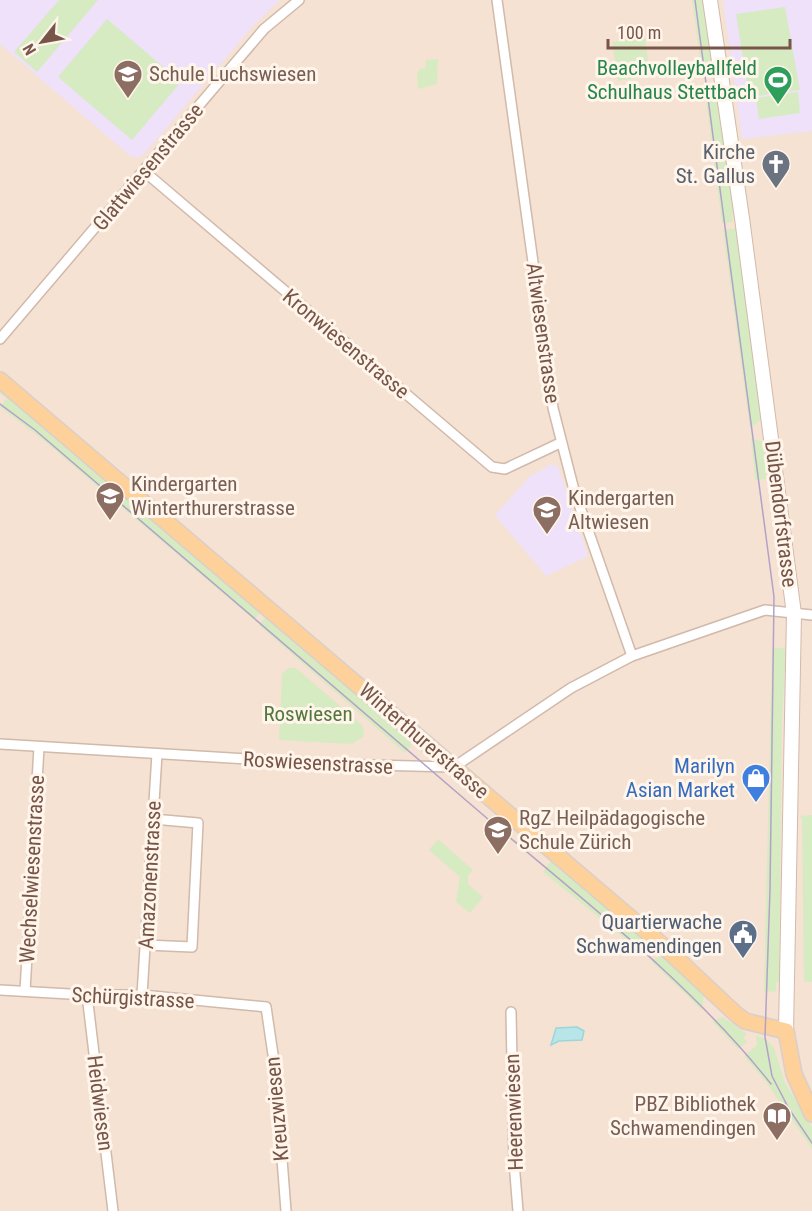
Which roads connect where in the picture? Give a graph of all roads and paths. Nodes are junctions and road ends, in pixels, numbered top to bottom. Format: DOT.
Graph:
graph roads {
  1 [pos="299,0"];
  2 [pos="497,0"];
  3 [pos="711,0"];
  4 [pos="144,172"];
  5 [pos="0,339"];
  6 [pos="0,380"];
  7 [pos="560,443"];
  8 [pos="794,614"];
  9 [pos="812,615"];
  10 [pos="632,656"];
  11 [pos="0,744"];
  12 [pos="39,747"];
  13 [pos="157,754"];
  14 [pos="454,767"];
  15 [pos="153,819"];
  16 [pos="146,945"];
  17 [pos="0,990"];
  18 [pos="25,991"];
  19 [pos="87,995"];
  20 [pos="142,995"];
  21 [pos="266,1007"];
  22 [pos="511,1012"];
  23 [pos="786,1031"];
  24 [pos="812,1114"];
  25 [pos="113,1211"];
  26 [pos="286,1211"];
  27 [pos="518,1211"];
  1 -- 4 [label="street, Glattwiesenstrasse"];
  2 -- 7 [label="street, Altwiesenstrasse"];
  3 -- 8 [label="street, Dübendorfstrasse"];
  4 -- 5 [label="street, Glattwiesenstrasse"];
  4 -- 7 [label="street, Kronwiesenstrasse"];
  6 -- 14 [label="main road, Winterthurerstrasse"];
  7 -- 10 [label="street, Altwiesenstrasse"];
  8 -- 9 [label="street"];
  8 -- 10 [label="street"];
  8 -- 23 [label="street, Dübendorfstrasse"];
  10 -- 14 [label="street"];
  11 -- 12 [label="street, Roswiesenstrasse"];
  12 -- 13 [label="street, Roswiesenstrasse"];
  12 -- 18 [label="street, Wechselwiesenstrasse"];
  13 -- 14 [label="street, Roswiesenstrasse"];
  13 -- 15 [label="street, Amazonenstrasse"];
  14 -- 23 [label="main road, Winterthurerstrasse"];
  15 -- 16 [label="street, Amazonenstrasse"];
  15 -- 16 [label="street"];
  16 -- 20 [label="street, Amazonenstrasse"];
  17 -- 18 [label="street, Schürgistrasse"];
  18 -- 19 [label="street, Schürgistrasse"];
  19 -- 20 [label="street, Schürgistrasse"];
  19 -- 25 [label="street, Heidwiesen"];
  20 -- 21 [label="street, Schürgistrasse"];
  21 -- 26 [label="street, Kreuzwiesen"];
  22 -- 27 [label="street, Heerenwiesen"];
  23 -- 24 [label="main road"];
}
